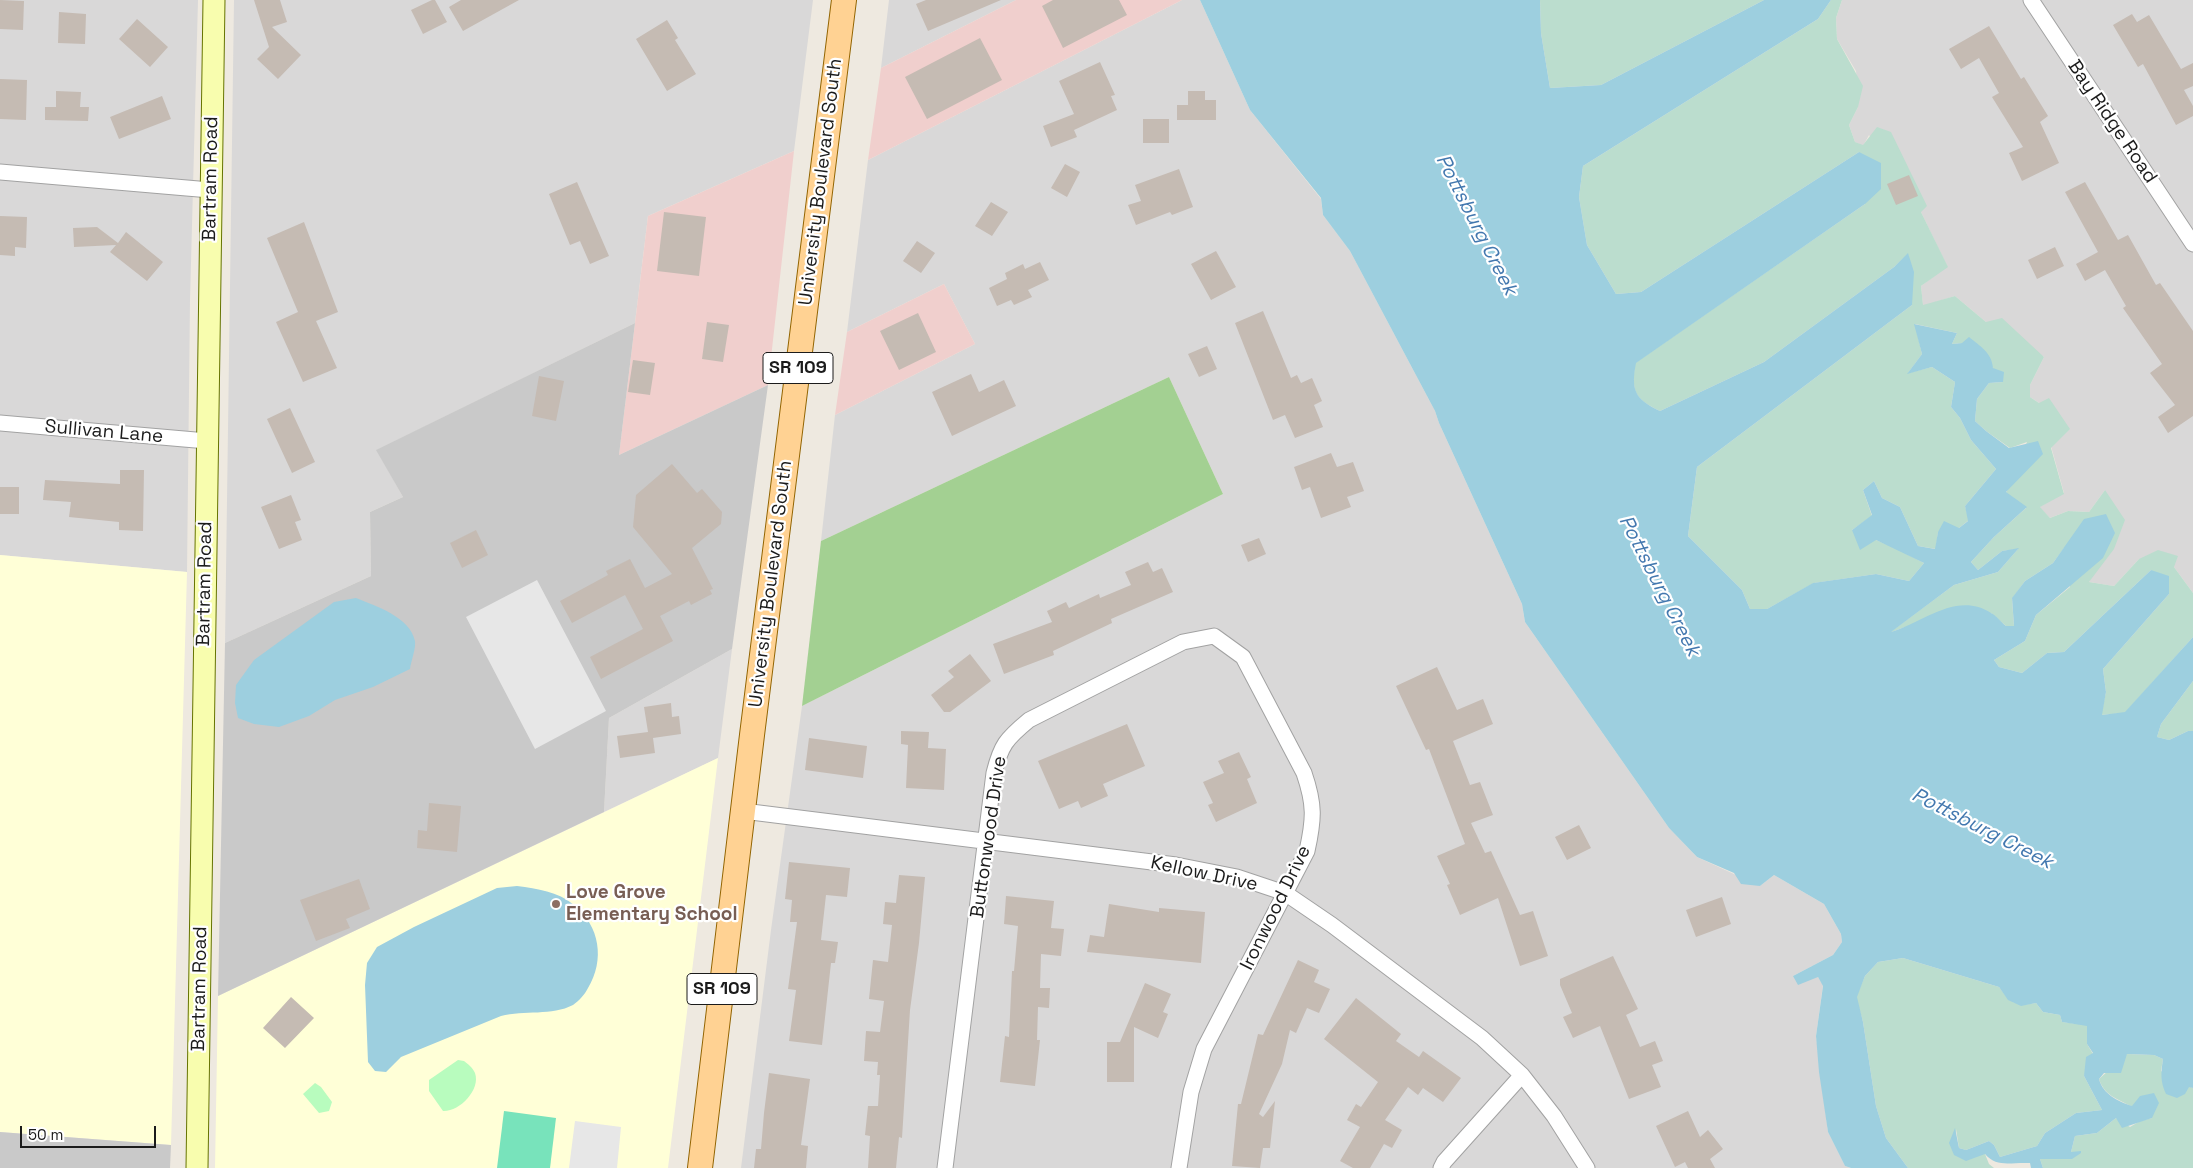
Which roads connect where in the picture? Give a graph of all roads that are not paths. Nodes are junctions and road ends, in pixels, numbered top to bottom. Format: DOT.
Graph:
graph roads {
  1 [pos="214,0"];
  2 [pos="844,0"];
  3 [pos="2031,0"];
  4 [pos="0,172"];
  5 [pos="210,190"];
  6 [pos="2193,244"];
  7 [pos="0,424"];
  8 [pos="207,441"];
  9 [pos="1214,636"];
  10 [pos="743,811"];
  11 [pos="986,842"];
  12 [pos="1285,894"];
  13 [pos="1522,1075"];
  14 [pos="197,1168"];
  15 [pos="700,1168"];
  16 [pos="945,1168"];
  17 [pos="1179,1168"];
  18 [pos="1441,1168"];
  19 [pos="1587,1168"];
  1 -- 5 [label="street, Bartram Road"];
  2 -- 10 [label="main road, University Boulevard South / SR 109"];
  3 -- 6 [label="street, Bay Ridge Road"];
  4 -- 5 [label="street"];
  5 -- 8 [label="street, Bartram Road"];
  7 -- 8 [label="street, Sullivan Lane"];
  8 -- 14 [label="street, Bartram Road"];
  9 -- 11 [label="street, Buttonwood Drive"];
  9 -- 12 [label="street, Ironwood Drive"];
  10 -- 11 [label="street, Kellow Drive"];
  10 -- 15 [label="main road, University Boulevard South / SR 109"];
  11 -- 12 [label="street, Kellow Drive"];
  11 -- 16 [label="street, Buttonwood Drive"];
  12 -- 13 [label="street, Kellow Drive"];
  12 -- 17 [label="street, Ironwood Drive"];
  13 -- 18 [label="street"];
  13 -- 19 [label="street, Kellow Drive"];
}
